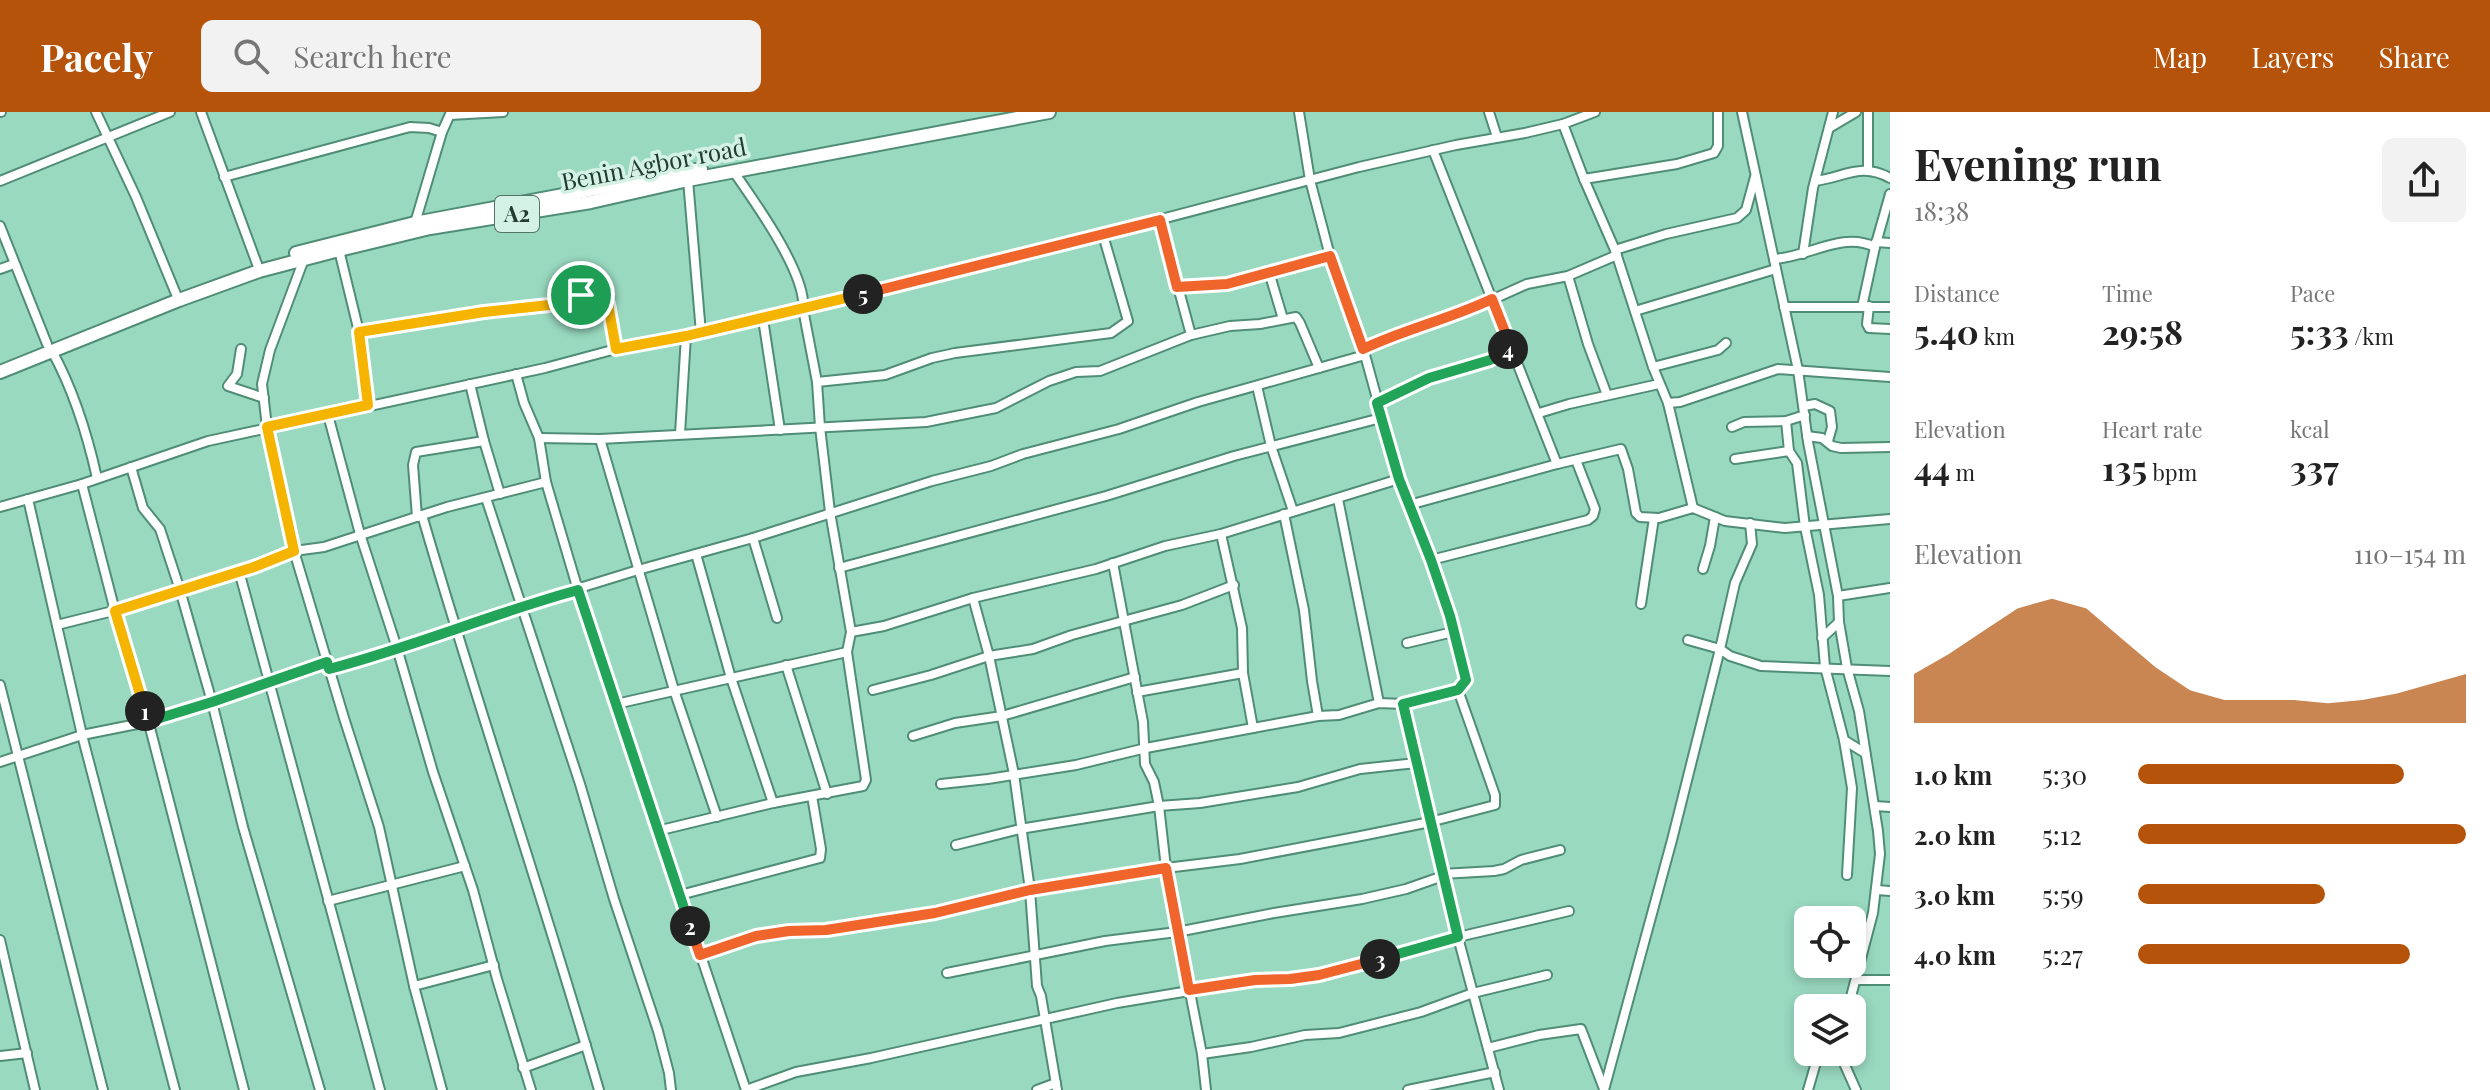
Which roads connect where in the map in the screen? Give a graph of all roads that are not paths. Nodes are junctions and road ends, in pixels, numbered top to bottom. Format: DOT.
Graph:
graph roads {
  1 [pos="96,112"];
  2 [pos="170,112"];
  3 [pos="201,112"];
  4 [pos="503,112"];
  5 [pos="1015,112"];
  6 [pos="1049,112"];
  7 [pos="1299,112"];
  8 [pos="1489,112"];
  9 [pos="1595,112"];
  10 [pos="1719,112"];
  11 [pos="1742,112"];
  12 [pos="1833,112"];
  13 [pos="1856,112"];
  14 [pos="1868,112"];
  15 [pos="450,114"];
  16 [pos="1563,124"];
  17 [pos="1828,128"];
  18 [pos="442,132"];
  19 [pos="1497,137"];
  20 [pos="107,138"];
  21 [pos="1433,150"];
  22 [pos="1868,170"];
  23 [pos="734,172"];
  24 [pos="1755,175"];
  25 [pos="224,177"];
  26 [pos="1890,178"];
  27 [pos="1584,179"];
  28 [pos="688,180"];
  29 [pos="1310,180"];
  30 [pos="0,181"];
  31 [pos="1815,181"];
  32 [pos="1890,194"];
  33 [pos="590,196"];
  34 [pos="1160,220"];
  35 [pos="415,223"];
  36 [pos="0,226"];
  37 [pos="1103,235"];
  38 [pos="1890,243"];
  39 [pos="1876,244"];
  40 [pos="339,250"];
  41 [pos="1616,253"];
  42 [pos="1803,254"];
  43 [pos="1330,256"];
  44 [pos="304,259"];
  45 [pos="1774,259"];
  46 [pos="14,264"];
  47 [pos="257,264"];
  48 [pos="0,269"];
  49 [pos="1776,269"];
  50 [pos="1269,272"];
  51 [pos="1568,276"];
  52 [pos="1177,287"];
  53 [pos="176,294"];
  54 [pos="1492,299"];
  55 [pos="1784,307"];
  56 [pos="1866,307"];
  57 [pos="1890,307"];
  58 [pos="803,309"];
  59 [pos="1635,311"];
  60 [pos="763,319"];
  61 [pos="1283,319"];
  62 [pos="1890,329"];
  63 [pos="359,332"];
  64 [pos="701,333"];
  65 [pos="1191,335"];
  66 [pos="686,336"];
  67 [pos="1726,343"];
  68 [pos="50,347"];
  69 [pos="1511,347"];
  70 [pos="241,349"];
  71 [pos="616,349"];
  72 [pos="1364,352"];
  73 [pos="0,363"];
  74 [pos="1653,367"];
  75 [pos="1319,368"];
  76 [pos="1798,370"];
  77 [pos="0,372"];
  78 [pos="516,374"];
  79 [pos="1890,377"];
  80 [pos="817,382"];
  81 [pos="470,384"];
  82 [pos="1659,384"];
  83 [pos="1257,386"];
  84 [pos="1607,395"];
  85 [pos="264,398"];
  86 [pos="1377,403"];
  87 [pos="1668,403"];
  88 [pos="368,405"];
  89 [pos="1804,411"];
  90 [pos="1539,413"];
  91 [pos="328,415"];
  92 [pos="1381,418"];
  93 [pos="1786,421"];
  94 [pos="267,427"];
  95 [pos="820,427"];
  96 [pos="1732,427"];
  97 [pos="780,430"];
  98 [pos="680,434"];
  99 [pos="539,438"];
  100 [pos="600,439"];
  101 [pos="1808,439"];
  102 [pos="484,441"];
  103 [pos="1828,441"];
  104 [pos="1271,446"];
  105 [pos="1890,447"];
  106 [pos="1789,451"];
  107 [pos="1735,459"];
  108 [pos="1576,460"];
  109 [pos="1797,463"];
  110 [pos="1557,464"];
  111 [pos="131,467"];
  112 [pos="97,478"];
  113 [pos="1399,479"];
  114 [pos="546,482"];
  115 [pos="82,484"];
  116 [pos="500,494"];
  117 [pos="486,498"];
  118 [pos="28,499"];
  119 [pos="1338,499"];
  120 [pos="1409,505"];
  121 [pos="0,507"];
  122 [pos="1693,508"];
  123 [pos="830,512"];
  124 [pos="1288,513"];
  125 [pos="419,516"];
  126 [pos="1715,517"];
  127 [pos="1654,518"];
  128 [pos="1890,519"];
  129 [pos="1750,523"];
  130 [pos="1824,526"];
  131 [pos="1805,527"];
  132 [pos="360,534"];
  133 [pos="1221,534"];
  134 [pos="753,538"];
  135 [pos="294,551"];
  136 [pos="696,554"];
  137 [pos="1431,560"];
  138 [pos="1113,563"];
  139 [pos="839,568"];
  140 [pos="1703,569"];
  141 [pos="638,570"];
  142 [pos="239,571"];
  143 [pos="1234,585"];
  144 [pos="1890,588"];
  145 [pos="180,590"];
  146 [pos="578,590"];
  147 [pos="1838,596"];
  148 [pos="973,598"];
  149 [pos="1641,604"];
  150 [pos="521,607"];
  151 [pos="115,611"];
  152 [pos="777,618"];
  153 [pos="1124,622"];
  154 [pos="1839,622"];
  155 [pos="57,625"];
  156 [pos="455,629"];
  157 [pos="851,632"];
  158 [pos="1453,632"];
  159 [pos="1822,638"];
  160 [pos="1688,640"];
  161 [pos="1407,643"];
  162 [pos="397,648"];
  163 [pos="1720,649"];
  164 [pos="847,652"];
  165 [pos="989,656"];
  166 [pos="786,665"];
  167 [pos="328,666"];
  168 [pos="1825,667"];
  169 [pos="1847,668"];
  170 [pos="1890,671"];
  171 [pos="1243,673"];
  172 [pos="1135,677"];
  173 [pos="731,678"];
  174 [pos="269,682"];
  175 [pos="0,685"];
  176 [pos="674,690"];
  177 [pos="873,690"];
  178 [pos="1458,690"];
  179 [pos="1137,692"];
  180 [pos="212,702"];
  181 [pos="1379,703"];
  182 [pos="616,704"];
  183 [pos="1403,704"];
  184 [pos="1002,716"];
  185 [pos="1318,716"];
  186 [pos="147,722"];
  187 [pos="1253,728"];
  188 [pos="82,735"];
  189 [pos="913,736"];
  190 [pos="1844,740"];
  191 [pos="1146,748"];
  192 [pos="1865,753"];
  193 [pos="18,757"];
  194 [pos="0,762"];
  195 [pos="1416,763"];
  196 [pos="1014,774"];
  197 [pos="941,784"];
  198 [pos="827,794"];
  199 [pos="812,796"];
  200 [pos="773,803"];
  201 [pos="1159,806"];
  202 [pos="1875,806"];
  203 [pos="1890,807"];
  204 [pos="717,817"];
  205 [pos="1430,822"];
  206 [pos="1020,829"];
  207 [pos="657,831"];
  208 [pos="956,845"];
  209 [pos="1560,850"];
  210 [pos="465,866"];
  211 [pos="1166,868"];
  212 [pos="1443,875"];
  213 [pos="1847,875"];
  214 [pos="392,885"];
  215 [pos="1030,890"];
  216 [pos="1877,890"];
  217 [pos="1890,891"];
  218 [pos="680,895"];
  219 [pos="328,901"];
  220 [pos="1569,911"];
  221 [pos="1177,932"];
  222 [pos="1458,937"];
  223 [pos="0,940"];
  224 [pos="700,955"];
  225 [pos="1035,955"];
  226 [pos="494,965"];
  227 [pos="947,973"];
  228 [pos="1547,975"];
  229 [pos="4,976"];
  230 [pos="1857,980"];
  231 [pos="1890,980"];
  232 [pos="414,986"];
  233 [pos="1189,990"];
  234 [pos="1473,993"];
  235 [pos="1852,994"];
  236 [pos="1044,1018"];
  237 [pos="586,1045"];
  238 [pos="1488,1048"];
  239 [pos="27,1053"];
  240 [pos="1202,1054"];
  241 [pos="0,1056"];
  242 [pos="1815,1066"];
  243 [pos="1845,1066"];
  244 [pos="523,1068"];
  245 [pos="1495,1072"];
  246 [pos="1056,1086"];
  247 [pos="35,1090"];
  248 [pos="103,1090"];
  249 [pos="175,1090"];
  250 [pos="244,1090"];
  251 [pos="320,1090"];
  252 [pos="380,1090"];
  253 [pos="442,1090"];
  254 [pos="531,1090"];
  255 [pos="599,1090"];
  256 [pos="671,1090"];
  257 [pos="1037,1090"];
  258 [pos="1206,1090"];
  259 [pos="1408,1090"];
  260 [pos="1499,1090"];
  261 [pos="1604,1090"];
  262 [pos="1808,1090"];
  263 [pos="1856,1090"];
  1 -- 20 [label="street"];
  2 -- 20 [label="street"];
  3 -- 25 [label="street"];
  4 -- 15 [label="street"];
  5 -- 33 [label="highway, Benin Agbor road / A2"];
  6 -- 23 [label="highway, Benin Agbor road / A2"];
  7 -- 29 [label="street"];
  8 -- 19 [label="street"];
  9 -- 16 [label="street"];
  10 -- 27 [label="street"];
  11 -- 24 [label="street"];
  12 -- 17 [label="street"];
  13 -- 17 [label="street"];
  14 -- 22 [label="street"];
  15 -- 18 [label="street"];
  16 -- 19 [label="street"];
  16 -- 27 [label="street"];
  17 -- 31 [label="street"];
  18 -- 25 [label="street"];
  18 -- 35 [label="street"];
  19 -- 21 [label="street"];
  20 -- 30 [label="street"];
  20 -- 53 [label="street"];
  21 -- 29 [label="street"];
  21 -- 54 [label="street"];
  22 -- 26 [label="street"];
  22 -- 31 [label="street"];
  23 -- 28 [label="highway, Benin Agbor road / A2"];
  23 -- 58 [label="street"];
  24 -- 41 [label="street"];
  24 -- 45 [label="street"];
  25 -- 47 [label="street"];
  27 -- 41 [label="street"];
  28 -- 33 [label="highway, Benin Agbor road / A2"];
  28 -- 64 [label="street"];
  29 -- 34 [label="street"];
  29 -- 43 [label="street"];
  31 -- 42 [label="street"];
  32 -- 39 [label="street"];
  33 -- 35 [label="highway, Benin Agbor road / A2"];
  33 -- 40 [label="highway, Benin Agbor road / A2"];
  34 -- 37 [label="street"];
  34 -- 52 [label="street"];
  35 -- 47 [label="highway, Benin Agbor road / A2"];
  36 -- 46 [label="street"];
  37 -- 58 [label="street"];
  37 -- 80 [label="street"];
  38 -- 39 [label="street"];
  39 -- 42 [label="street"];
  39 -- 56 [label="street"];
  40 -- 44 [label="highway, Benin Agbor road / A2"];
  40 -- 63 [label="street"];
  41 -- 51 [label="street"];
  41 -- 59 [label="street"];
  42 -- 45 [label="street"];
  43 -- 50 [label="street"];
  43 -- 72 [label="street"];
  44 -- 68 [label="highway, Benin Agbor road / A2"];
  44 -- 85 [label="street"];
  45 -- 49 [label="street"];
  46 -- 48 [label="street"];
  46 -- 68 [label="street"];
  47 -- 53 [label="highway, Benin Agbor road / A2"];
  49 -- 55 [label="street"];
  49 -- 59 [label="street"];
  50 -- 52 [label="street"];
  50 -- 61 [label="street"];
  51 -- 54 [label="street"];
  51 -- 84 [label="street"];
  52 -- 65 [label="street"];
  53 -- 68 [label="highway, Benin Agbor road / A2"];
  54 -- 69 [label="street"];
  54 -- 72 [label="street"];
  55 -- 56 [label="street"];
  55 -- 76 [label="street"];
  56 -- 57 [label="street"];
  56 -- 62 [label="street"];
  58 -- 60 [label="street"];
  58 -- 80 [label="street"];
  59 -- 74 [label="street"];
  60 -- 64 [label="street"];
  60 -- 97 [label="street"];
  61 -- 65 [label="street"];
  61 -- 75 [label="street"];
  63 -- 71 [label="street"];
  63 -- 88 [label="street"];
  64 -- 66 [label="street"];
  65 -- 95 [label="street"];
  66 -- 71 [label="street"];
  66 -- 98 [label="street"];
  67 -- 74 [label="street"];
  68 -- 73 [label="highway, Benin Agbor road / A2"];
  68 -- 77 [label="highway, Benin Agbor road / A2"];
  68 -- 112 [label="street"];
  69 -- 86 [label="street"];
  69 -- 90 [label="street"];
  70 -- 85 [label="street"];
  71 -- 78 [label="street"];
  72 -- 75 [label="street"];
  72 -- 86 [label="street"];
  74 -- 82 [label="street"];
  75 -- 83 [label="street"];
  76 -- 79 [label="street"];
  76 -- 87 [label="street"];
  76 -- 89 [label="street"];
  78 -- 81 [label="street"];
  78 -- 99 [label="street"];
  80 -- 95 [label="street"];
  81 -- 88 [label="street"];
  81 -- 102 [label="street"];
  82 -- 84 [label="street"];
  82 -- 87 [label="street"];
  83 -- 104 [label="street"];
  83 -- 123 [label="street"];
  84 -- 90 [label="street"];
  85 -- 94 [label="street"];
  86 -- 92 [label="street"];
  87 -- 122 [label="street"];
  88 -- 91 [label="street"];
  89 -- 93 [label="street"];
  89 -- 101 [label="street"];
  89 -- 103 [label="street"];
  90 -- 110 [label="street"];
  91 -- 94 [label="street"];
  91 -- 132 [label="street"];
  92 -- 104 [label="street"];
  92 -- 113 [label="street"];
  93 -- 96 [label="street"];
  93 -- 106 [label="street"];
  94 -- 111 [label="street"];
  94 -- 135 [label="street"];
  95 -- 97 [label="street"];
  95 -- 123 [label="street"];
  97 -- 98 [label="street"];
  98 -- 100 [label="street"];
  99 -- 100 [label="street"];
  99 -- 114 [label="street"];
  100 -- 141 [label="street"];
  101 -- 103 [label="street"];
  101 -- 109 [label="street"];
  101 -- 130 [label="street"];
  102 -- 116 [label="street"];
  102 -- 125 [label="street"];
  103 -- 105 [label="street"];
  104 -- 124 [label="street"];
  104 -- 139 [label="street"];
  106 -- 107 [label="street"];
  106 -- 109 [label="street"];
  108 -- 110 [label="street"];
  108 -- 127 [label="street"];
  108 -- 137 [label="street"];
  109 -- 131 [label="street"];
  110 -- 120 [label="street"];
  111 -- 112 [label="street"];
  111 -- 145 [label="street"];
  112 -- 115 [label="street"];
  113 -- 119 [label="street"];
  113 -- 120 [label="street"];
  114 -- 116 [label="street"];
  114 -- 146 [label="street"];
  115 -- 118 [label="street"];
  115 -- 151 [label="street"];
  116 -- 117 [label="street"];
  117 -- 125 [label="street"];
  117 -- 150 [label="street"];
  118 -- 121 [label="street"];
  118 -- 155 [label="street"];
  119 -- 124 [label="street"];
  119 -- 181 [label="street"];
  120 -- 137 [label="street"];
  122 -- 126 [label="street"];
  122 -- 127 [label="street"];
  123 -- 134 [label="street"];
  123 -- 139 [label="street"];
  124 -- 133 [label="street"];
  124 -- 185 [label="street"];
  125 -- 132 [label="street"];
  125 -- 156 [label="street"];
  126 -- 129 [label="street"];
  126 -- 140 [label="street"];
  127 -- 149 [label="street"];
  128 -- 130 [label="street"];
  129 -- 131 [label="street"];
  129 -- 163 [label="street"];
  130 -- 131 [label="street"];
  130 -- 147 [label="street"];
  131 -- 159 [label="street"];
  132 -- 135 [label="street"];
  132 -- 162 [label="street"];
  133 -- 138 [label="street"];
  133 -- 143 [label="street"];
  134 -- 136 [label="street"];
  134 -- 152 [label="street"];
  135 -- 142 [label="street"];
  135 -- 167 [label="street"];
  136 -- 141 [label="street"];
  136 -- 173 [label="street"];
  137 -- 158 [label="street"];
  138 -- 148 [label="street"];
  138 -- 153 [label="street"];
  139 -- 157 [label="street"];
  141 -- 146 [label="street"];
  141 -- 176 [label="street"];
  142 -- 145 [label="street"];
  142 -- 174 [label="street"];
  143 -- 153 [label="street"];
  143 -- 171 [label="street"];
  144 -- 147 [label="street"];
  145 -- 151 [label="street"];
  145 -- 180 [label="street"];
  146 -- 150 [label="street"];
  146 -- 182 [label="street"];
  147 -- 154 [label="street"];
  148 -- 157 [label="street"];
  148 -- 165 [label="street"];
  150 -- 156 [label="street"];
  150 -- 256 [label="street"];
  151 -- 155 [label="street"];
  151 -- 186 [label="street"];
  153 -- 165 [label="street"];
  153 -- 172 [label="street"];
  154 -- 159 [label="street"];
  154 -- 169 [label="street"];
  155 -- 188 [label="street"];
  156 -- 162 [label="street"];
  156 -- 237 [label="street"];
  157 -- 164 [label="street"];
  158 -- 161 [label="street"];
  158 -- 178 [label="street"];
  159 -- 168 [label="street"];
  160 -- 163 [label="street"];
  162 -- 167 [label="street"];
  162 -- 210 [label="street"];
  163 -- 168 [label="street"];
  163 -- 261 [label="street"];
  164 -- 166 [label="street"];
  164 -- 198 [label="street"];
  165 -- 177 [label="street"];
  165 -- 184 [label="street"];
  166 -- 173 [label="street"];
  166 -- 198 [label="street"];
  167 -- 174 [label="street"];
  167 -- 214 [label="street"];
  168 -- 169 [label="street"];
  168 -- 190 [label="street"];
  169 -- 170 [label="street"];
  169 -- 192 [label="street"];
  171 -- 179 [label="street"];
  171 -- 187 [label="street"];
  172 -- 179 [label="street"];
  172 -- 184 [label="street"];
  173 -- 176 [label="street"];
  173 -- 200 [label="street"];
  174 -- 180 [label="street"];
  174 -- 219 [label="street"];
  175 -- 193 [label="street"];
  176 -- 182 [label="street"];
  176 -- 204 [label="street"];
  178 -- 183 [label="street"];
  178 -- 205 [label="street"];
  179 -- 191 [label="street"];
  180 -- 186 [label="street"];
  180 -- 251 [label="street"];
  181 -- 183 [label="street"];
  181 -- 185 [label="street"];
  182 -- 207 [label="street"];
  183 -- 195 [label="street"];
  184 -- 189 [label="street"];
  184 -- 196 [label="street"];
  185 -- 187 [label="street"];
  186 -- 188 [label="street"];
  186 -- 250 [label="street"];
  187 -- 191 [label="street"];
  188 -- 193 [label="street"];
  188 -- 249 [label="street"];
  190 -- 192 [label="street"];
  190 -- 213 [label="street"];
  191 -- 196 [label="street"];
  191 -- 201 [label="street"];
  192 -- 202 [label="street"];
  193 -- 194 [label="street"];
  193 -- 248 [label="street"];
  195 -- 201 [label="street"];
  195 -- 205 [label="street"];
  196 -- 197 [label="street"];
  196 -- 206 [label="street"];
  198 -- 199 [label="street"];
  199 -- 200 [label="street"];
  199 -- 218 [label="street"];
  200 -- 204 [label="street"];
  201 -- 206 [label="street"];
  201 -- 211 [label="street"];
  202 -- 203 [label="street"];
  202 -- 216 [label="street"];
  204 -- 207 [label="street"];
  205 -- 211 [label="street"];
  205 -- 212 [label="street"];
  206 -- 208 [label="street"];
  206 -- 215 [label="street"];
  207 -- 218 [label="street"];
  209 -- 212 [label="street"];
  210 -- 214 [label="street"];
  210 -- 226 [label="street"];
  211 -- 215 [label="street"];
  211 -- 221 [label="street"];
  212 -- 221 [label="street"];
  212 -- 222 [label="street"];
  214 -- 219 [label="street"];
  214 -- 232 [label="street"];
  215 -- 224 [label="street"];
  215 -- 225 [label="street"];
  216 -- 217 [label="street"];
  216 -- 230 [label="street"];
  218 -- 224 [label="street"];
  219 -- 252 [label="street"];
  220 -- 222 [label="street"];
  221 -- 225 [label="street"];
  221 -- 233 [label="street"];
  222 -- 233 [label="street"];
  222 -- 234 [label="street"];
  223 -- 229 [label="street"];
  224 -- 236 [label="street"];
  225 -- 227 [label="street"];
  225 -- 236 [label="street"];
  226 -- 232 [label="street"];
  226 -- 244 [label="street"];
  228 -- 234 [label="street"];
  229 -- 239 [label="street"];
  230 -- 231 [label="street"];
  230 -- 235 [label="street"];
  232 -- 253 [label="street"];
  233 -- 236 [label="street"];
  233 -- 240 [label="street"];
  234 -- 238 [label="street"];
  234 -- 240 [label="street"];
  236 -- 246 [label="street"];
  237 -- 244 [label="street"];
  237 -- 255 [label="street"];
  238 -- 245 [label="street"];
  238 -- 261 [label="street"];
  239 -- 241 [label="street"];
  239 -- 247 [label="street"];
  240 -- 258 [label="street"];
  242 -- 262 [label="street"];
  243 -- 263 [label="street"];
  244 -- 254 [label="street"];
  245 -- 259 [label="street"];
  245 -- 260 [label="street"];
  246 -- 257 [label="street"];
}
